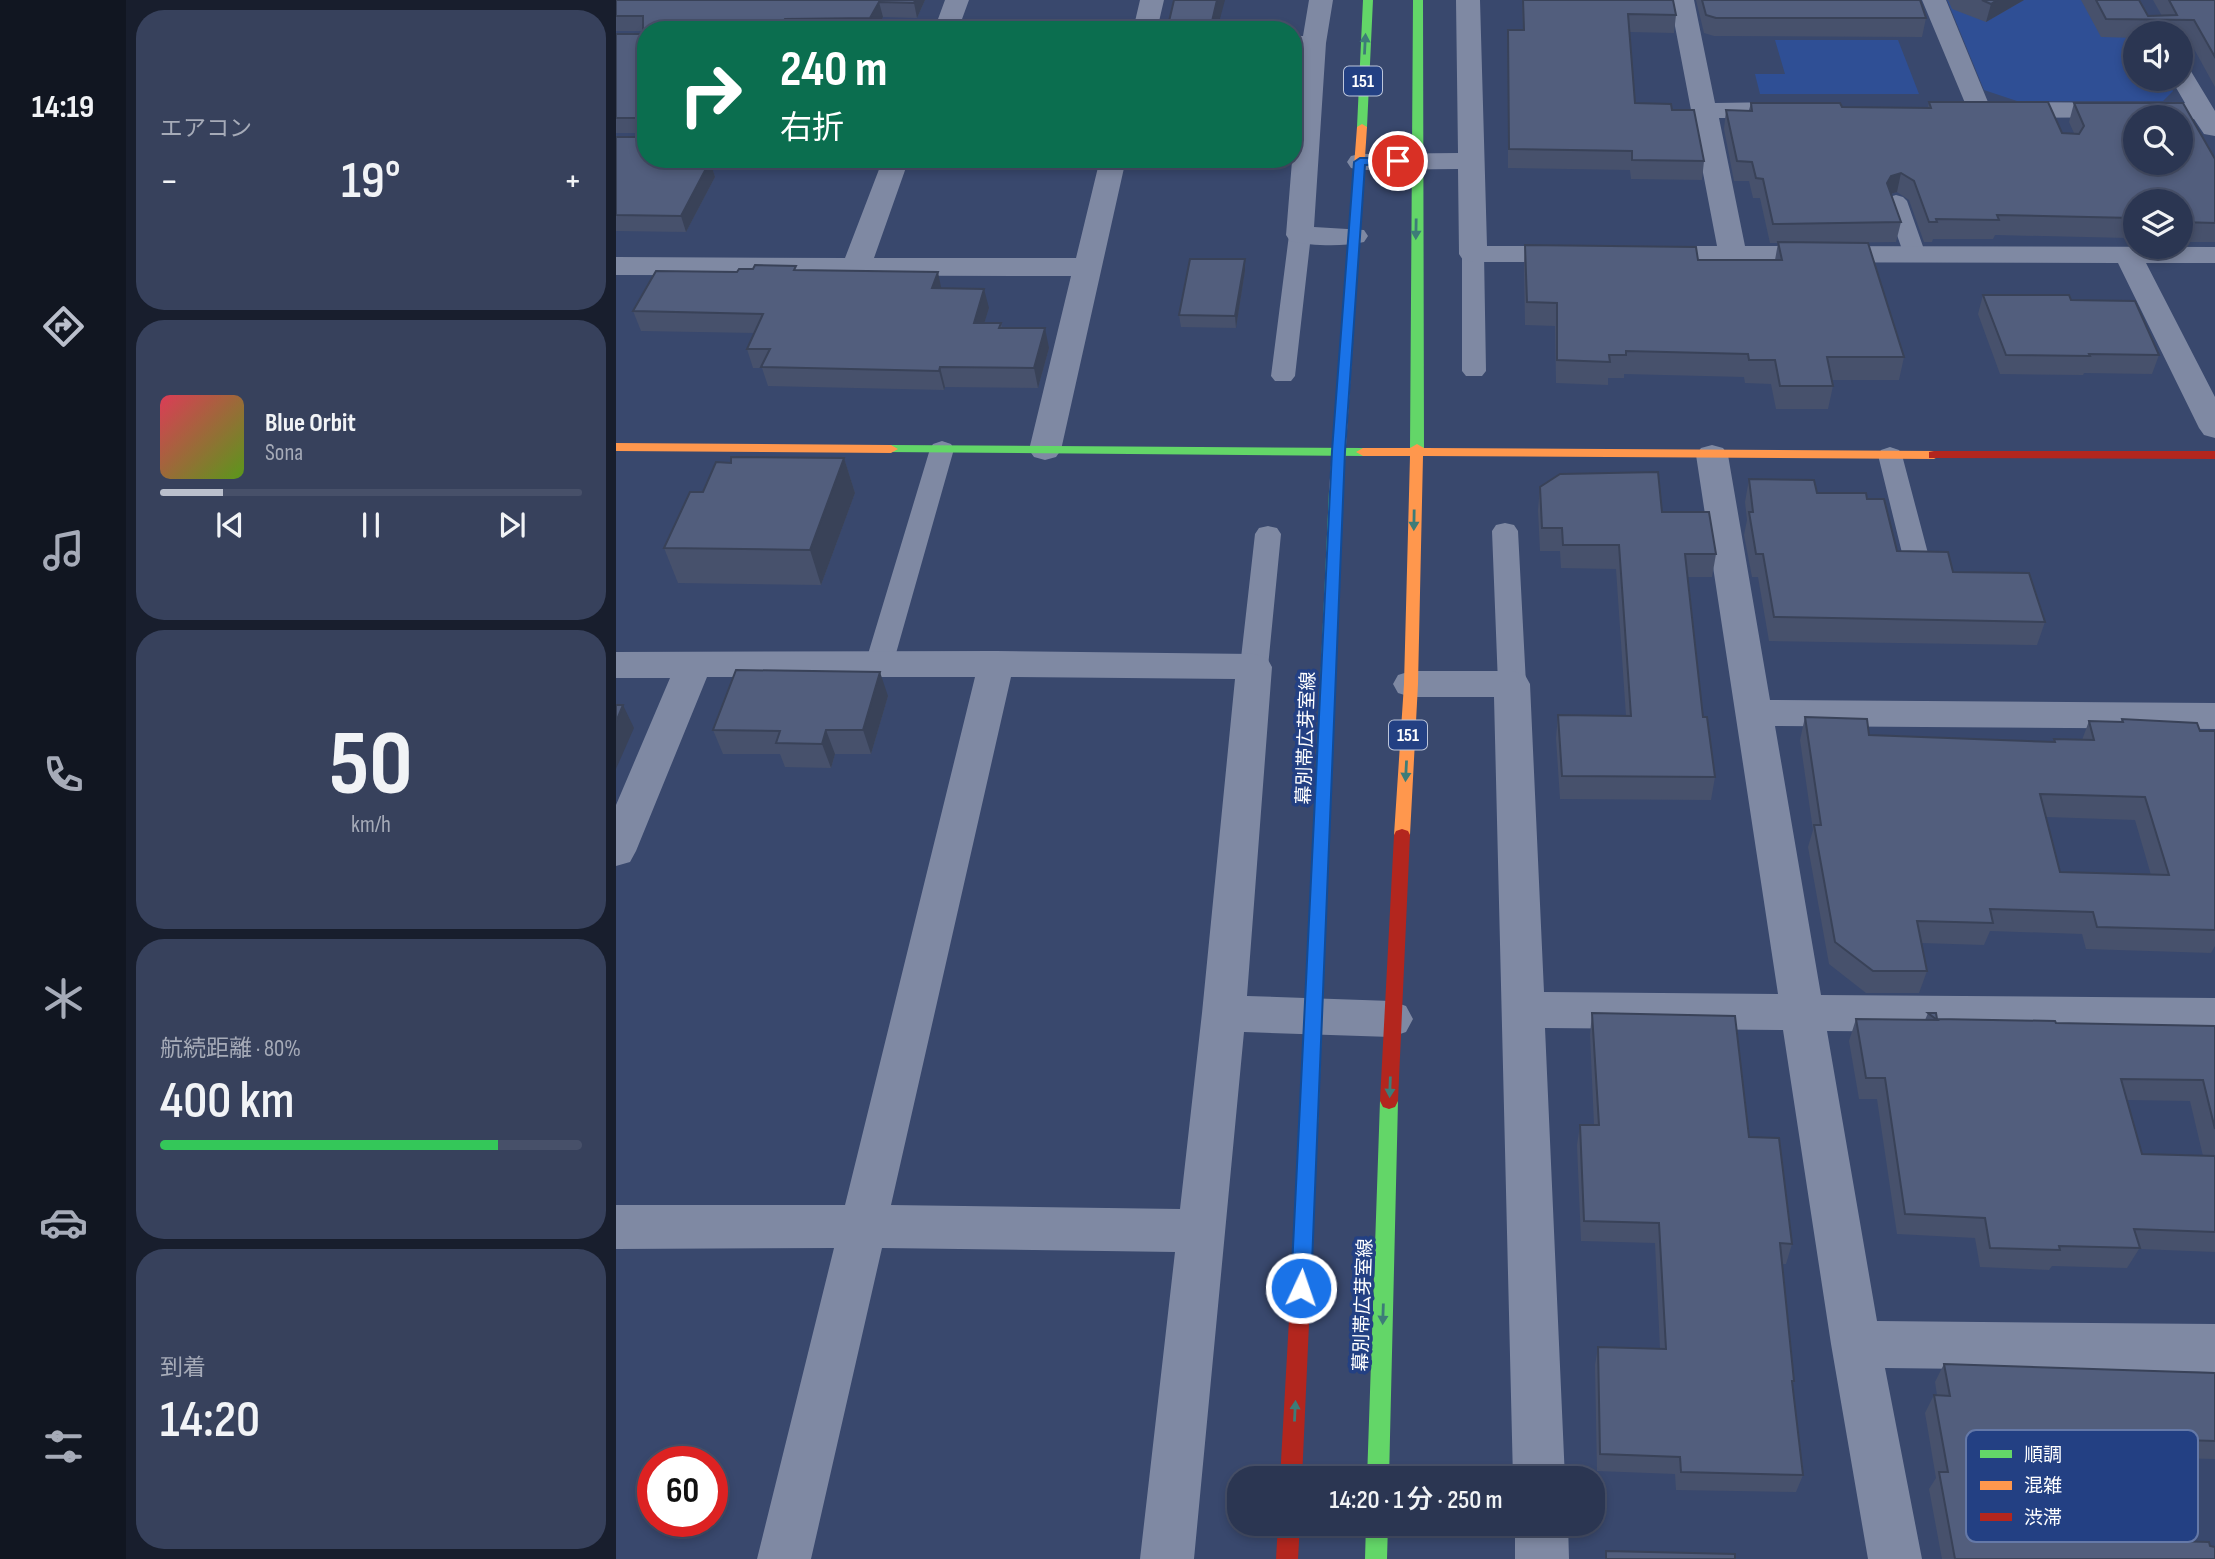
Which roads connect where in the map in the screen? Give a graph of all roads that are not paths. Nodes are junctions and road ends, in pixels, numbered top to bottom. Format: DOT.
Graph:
graph roads {
  1 [pos="957,0"];
  2 [pos="1152,0"];
  3 [pos="1321,0"];
  4 [pos="1368,0"];
  5 [pos="1418,0"];
  6 [pos="1468,0"];
  7 [pos="1682,0"];
  8 [pos="1934,0"];
  9 [pos="949,21"];
  10 [pos="1147,21"];
  11 [pos="1304,43"];
  12 [pos="2191,91"];
  13 [pos="1801,110"];
  14 [pos="1952,110"];
  15 [pos="1979,110"];
  16 [pos="2051,110"];
  17 [pos="1705,111"];
  18 [pos="2209,122"];
  19 [pos="2061,134"];
  20 [pos="1302,139"];
  21 [pos="1416,161"];
  22 [pos="1471,161"];
  23 [pos="1360,162"];
  24 [pos="893,168"];
  25 [pos="1111,168"];
  26 [pos="1301,168"];
  27 [pos="1896,201"];
  28 [pos="1300,235"];
  29 [pos="1354,236"];
  30 [pos="1473,254"];
  31 [pos="1733,255"];
  32 [pos="1915,255"];
  33 [pos="2123,255"];
  34 [pos="2193,255"];
  35 [pos="2215,255"];
  36 [pos="2130,259"];
  37 [pos="616,267"];
  38 [pos="856,267"];
  39 [pos="1086,267"];
  40 [pos="1474,371"];
  41 [pos="1283,376"];
  42 [pos="2215,428"];
  43 [pos="616,447"];
  44 [pos="942,449"];
  45 [pos="1045,450"];
  46 [pos="1338,451"];
  47 [pos="1416,451"];
  48 [pos="1713,455"];
  49 [pos="1890,455"];
  50 [pos="2215,455"];
  51 [pos="1505,531"];
  52 [pos="1268,534"];
  53 [pos="1917,562"];
  54 [pos="879,664"];
  55 [pos="996,664"];
  56 [pos="616,665"];
  57 [pos="694,665"];
  58 [pos="1254,667"];
  59 [pos="1411,684"];
  60 [pos="1512,684"];
  61 [pos="1755,713"];
  62 [pos="2215,716"];
  63 [pos="616,851"];
  64 [pos="1524,1010"];
  65 [pos="1224,1013"];
  66 [pos="1803,1014"];
  67 [pos="1315,1016"];
  68 [pos="2215,1016"];
  69 [pos="1391,1019"];
  70 [pos="862,1226"];
  71 [pos="616,1227"];
  72 [pos="1200,1231"];
  73 [pos="1856,1344"];
  74 [pos="2215,1348"];
  75 [pos="1292,1466"];
  76 [pos="1378,1466"];
  77 [pos="1539,1466"];
  78 [pos="1288,1536"];
  79 [pos="1377,1536"];
  80 [pos="1541,1536"];
  81 [pos="784,1559"];
  82 [pos="1167,1559"];
  83 [pos="1287,1559"];
  84 [pos="1376,1559"];
  85 [pos="1542,1559"];
  86 [pos="1895,1559"];
  1 -- 9 [label="street"];
  2 -- 10 [label="street"];
  3 -- 11 [label="street"];
  23 -- 4 [label="main road, 幕別帯広芽室線 / 151, one-way"];
  5 -- 21 [label="main road, 幕別帯広芽室線 / 151"];
  6 -- 22 [label="street"];
  7 -- 17 [label="street"];
  8 -- 15 [label="street"];
  11 -- 20 [label="street"];
  12 -- 18 [label="street"];
  13 -- 17 [label="street"];
  14 -- 15 [label="street"];
  15 -- 16 [label="street"];
  16 -- 18 [label="street"];
  16 -- 19 [label="lane"];
  17 -- 31 [label="street"];
  21 -- 22 [label="street"];
  21 -- 23 [label="street"];
  21 -- 47 [label="main road, 幕別帯広芽室線 / 151, one-way"];
  22 -- 30 [label="street"];
  23 -- 29 [label="main road, 幕別帯広芽室線 / 151"];
  24 -- 38 [label="street"];
  25 -- 39 [label="street"];
  26 -- 28 [label="street"];
  27 -- 32 [label="lane"];
  28 -- 29 [label="street"];
  28 -- 41 [label="lane"];
  29 -- 46 [label="main road, 幕別帯広芽室線 / 151"];
  30 -- 31 [label="street"];
  30 -- 40 [label="lane"];
  31 -- 32 [label="street"];
  32 -- 33 [label="street"];
  34 -- 35 [label="street"];
  36 -- 42 [label="street"];
  37 -- 38 [label="street"];
  38 -- 39 [label="street"];
  39 -- 45 [label="street"];
  43 -- 44 [label="main road"];
  44 -- 45 [label="main road"];
  44 -- 54 [label="lane"];
  45 -- 46 [label="main road"];
  46 -- 47 [label="main road"];
  46 -- 67 [label="main road, 幕別帯広芽室線 / 151"];
  47 -- 48 [label="main road"];
  47 -- 59 [label="main road, 幕別帯広芽室線 / 151, one-way"];
  48 -- 49 [label="main road"];
  48 -- 61 [label="street"];
  49 -- 50 [label="main road"];
  49 -- 53 [label="lane"];
  51 -- 60 [label="lane"];
  52 -- 58 [label="lane"];
  54 -- 55 [label="street"];
  54 -- 57 [label="street"];
  55 -- 58 [label="street"];
  55 -- 70 [label="street"];
  56 -- 57 [label="street"];
  57 -- 63 [label="street"];
  58 -- 65 [label="street"];
  59 -- 60 [label="street"];
  59 -- 69 [label="main road, 幕別帯広芽室線 / 151, one-way"];
  60 -- 64 [label="street"];
  61 -- 62 [label="street"];
  61 -- 66 [label="street"];
  64 -- 66 [label="street"];
  64 -- 77 [label="street"];
  65 -- 67 [label="street"];
  65 -- 72 [label="street"];
  66 -- 68 [label="street"];
  66 -- 73 [label="street"];
  67 -- 69 [label="street"];
  75 -- 67 [label="main road, 幕別帯広芽室線 / 151, one-way"];
  69 -- 76 [label="main road, 幕別帯広芽室線 / 151, one-way"];
  70 -- 71 [label="street"];
  70 -- 72 [label="street"];
  70 -- 81 [label="street"];
  72 -- 82 [label="street"];
  73 -- 74 [label="street"];
  73 -- 86 [label="street"];
  78 -- 83 [label="main road"];
  79 -- 84 [label="main road"];
  80 -- 85 [label="street"];
}
